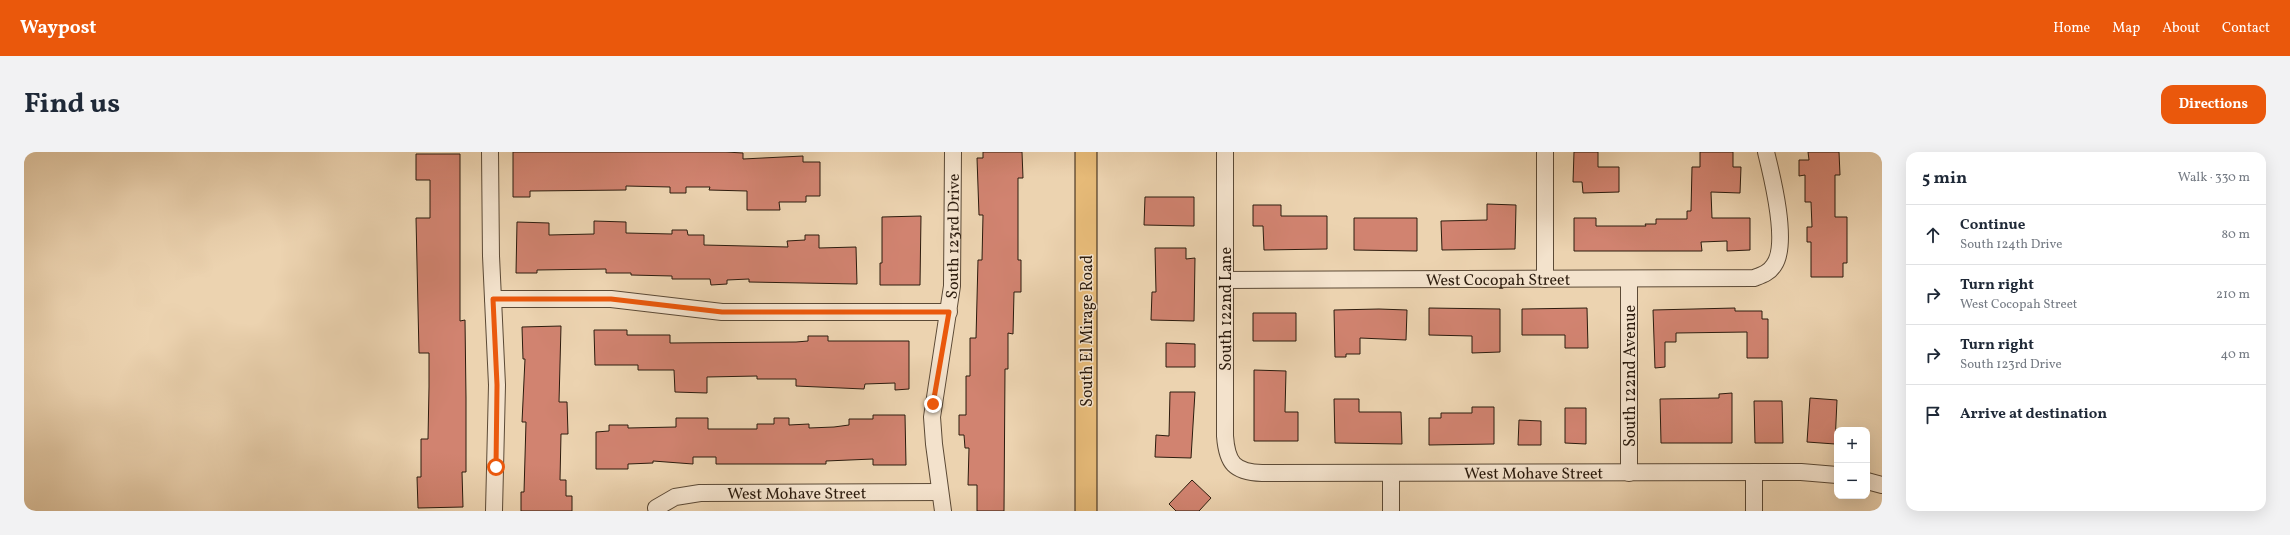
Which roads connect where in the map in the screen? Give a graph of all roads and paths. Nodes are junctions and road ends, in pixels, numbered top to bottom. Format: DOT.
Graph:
graph roads {
  1 [pos="490,152"];
  2 [pos="952,152"];
  3 [pos="1086,152"];
  4 [pos="1225,152"];
  5 [pos="1545,152"];
  6 [pos="1766,152"];
  7 [pos="1545,279"];
  8 [pos="1629,279"];
  9 [pos="1225,280"];
  10 [pos="493,299"];
  11 [pos="949,312"];
  12 [pos="1233,465"];
  13 [pos="1754,472"];
  14 [pos="1391,473"];
  15 [pos="1629,473"];
  16 [pos="1834,475"];
  17 [pos="1870,482"];
  18 [pos="1882,485"];
  19 [pos="940,492"];
  20 [pos="656,508"];
  21 [pos="494,511"];
  22 [pos="943,511"];
  23 [pos="1086,511"];
  24 [pos="1391,511"];
  25 [pos="1754,511"];
  1 -- 10 [label="street"];
  2 -- 11 [label="street, South 123rd Drive"];
  3 -- 23 [label="main road, South El Mirage Road"];
  4 -- 9 [label="street, South 122nd Lane"];
  5 -- 7 [label="street"];
  6 -- 8 [label="street, West Cocopah Street"];
  7 -- 8 [label="street, West Cocopah Street"];
  7 -- 9 [label="street, West Cocopah Street"];
  8 -- 15 [label="street, South 122nd Avenue"];
  9 -- 12 [label="street, South 122nd Lane"];
  10 -- 11 [label="street"];
  10 -- 21 [label="street"];
  11 -- 19 [label="street, South 123rd Drive"];
  12 -- 14 [label="street, West Mohave Street"];
  13 -- 15 [label="street, West Mohave Street"];
  13 -- 16 [label="street, West Mohave Street"];
  13 -- 25 [label="street"];
  14 -- 15 [label="street, West Mohave Street"];
  14 -- 24 [label="street"];
  17 -- 18 [label="street"];
  19 -- 20 [label="street, West Mohave Street"];
  19 -- 22 [label="street, South 123rd Drive"];
}
